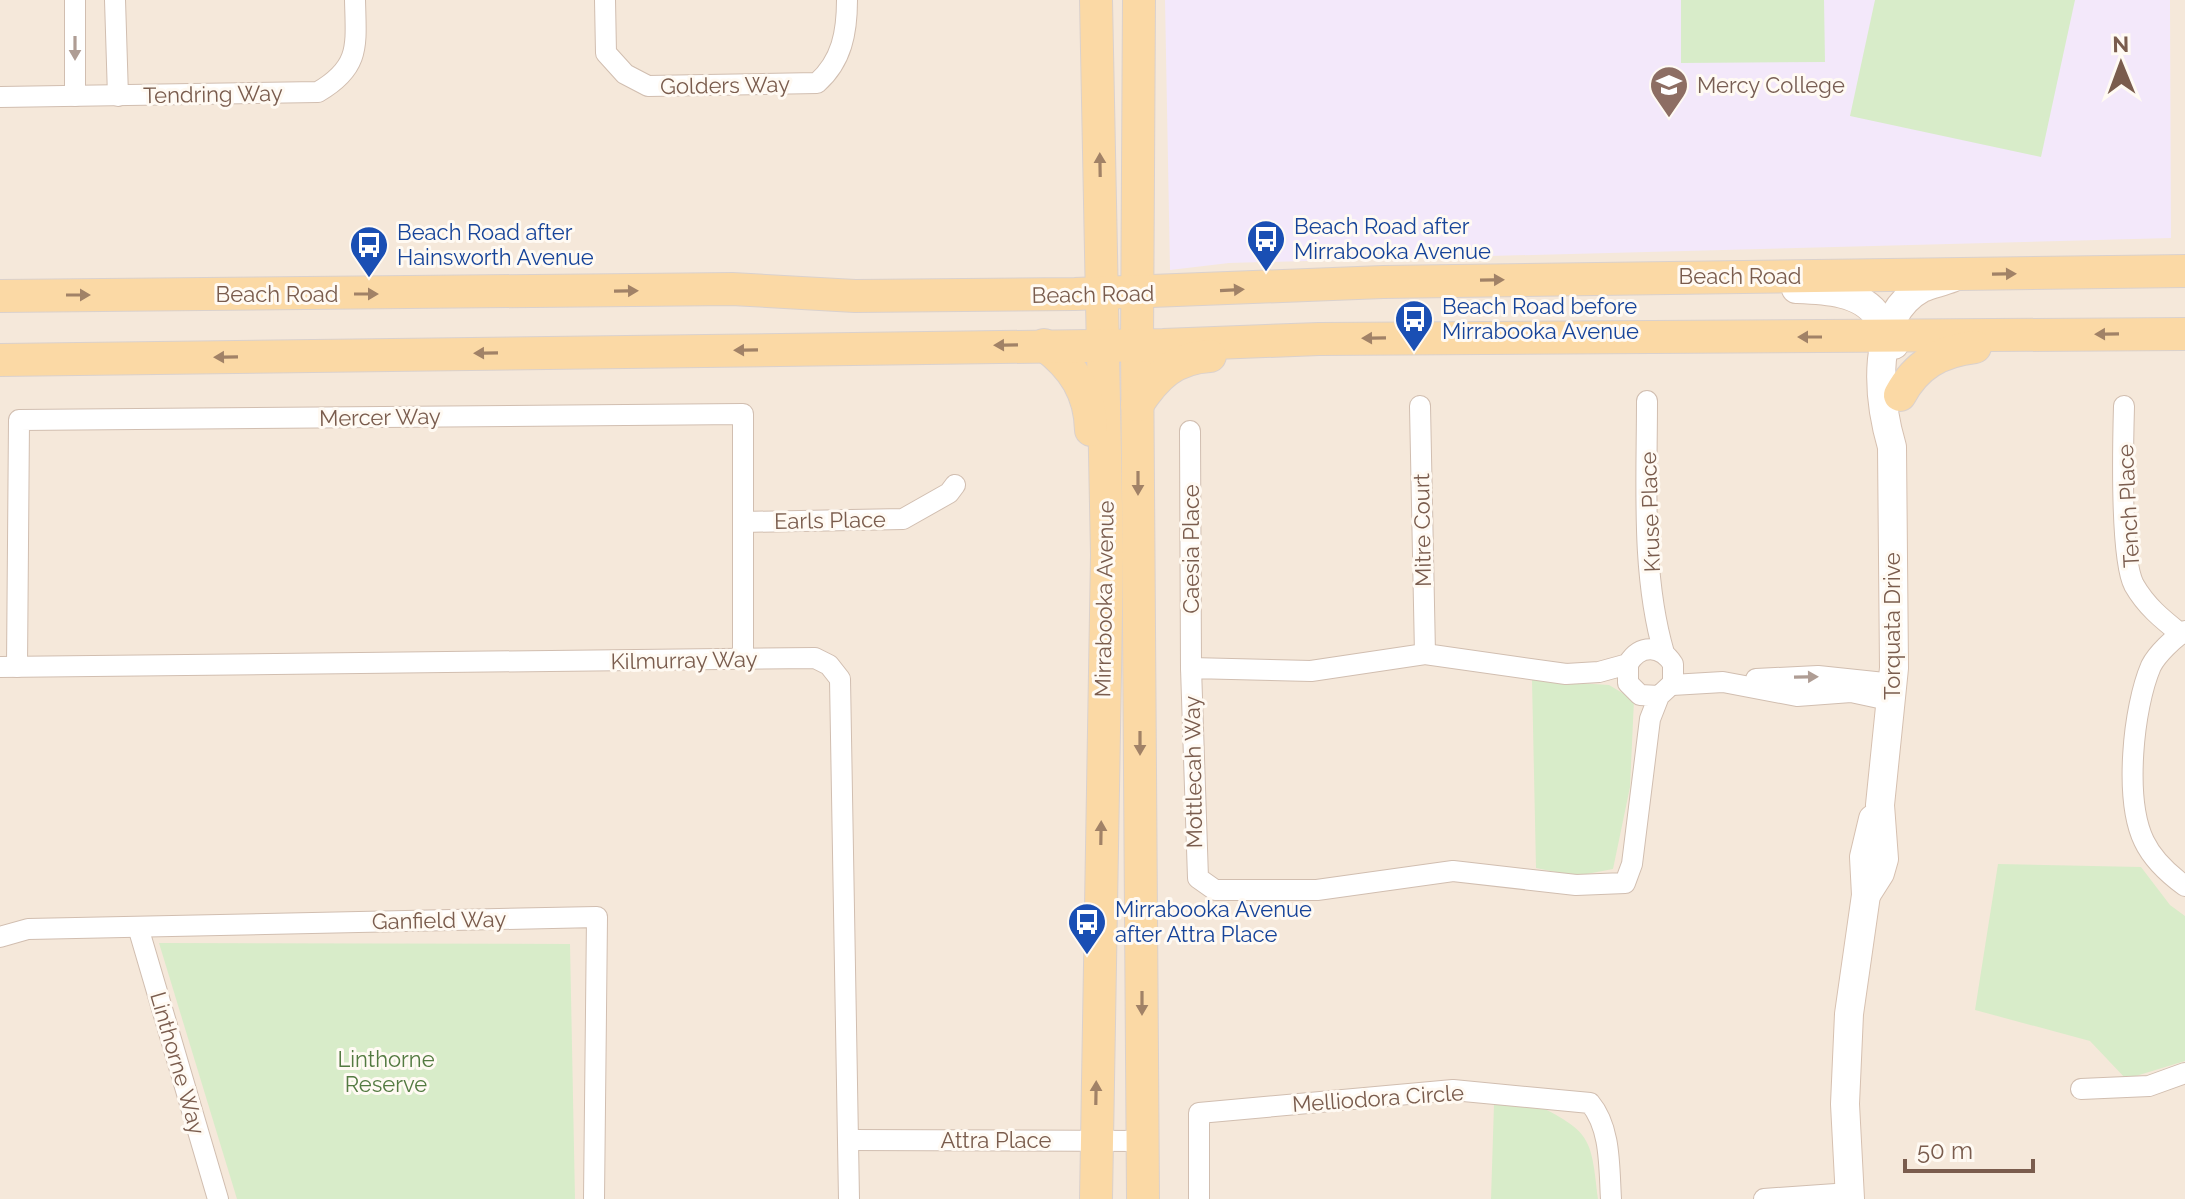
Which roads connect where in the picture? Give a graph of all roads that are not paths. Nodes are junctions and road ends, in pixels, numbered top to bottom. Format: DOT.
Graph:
graph roads {
  1 [pos="75,0"];
  2 [pos="115,0"];
  3 [pos="355,0"];
  4 [pos="605,0"];
  5 [pos="847,0"];
  6 [pos="1096,0"];
  7 [pos="1139,12"];
  8 [pos="75,96"];
  9 [pos="118,96"];
  10 [pos="0,97"];
  11 [pos="1102,243"];
  12 [pos="2185,271"];
  13 [pos="1964,274"];
  14 [pos="1685,277"];
  15 [pos="1176,292"];
  16 [pos="1103,293"];
  17 [pos="1138,293"];
  18 [pos="894,294"];
  19 [pos="0,296"];
  20 [pos="2185,334"];
  21 [pos="2065,335"];
  22 [pos="1888,337"];
  23 [pos="1319,339"];
  24 [pos="1137,344"];
  25 [pos="1044,345"];
  26 [pos="1104,345"];
  27 [pos="0,360"];
  28 [pos="1900,395"];
  29 [pos="1647,401"];
  30 [pos="1137,405"];
  31 [pos="1420,406"];
  32 [pos="2124,406"];
  33 [pos="1190,431"];
  34 [pos="1892,447"];
  35 [pos="955,485"];
  36 [pos="743,522"];
  37 [pos="1107,555"];
  38 [pos="2183,632"];
  39 [pos="1425,654"];
  40 [pos="743,659"];
  41 [pos="8,667"];
  42 [pos="1191,668"];
  43 [pos="1651,674"];
  44 [pos="1893,692"];
  45 [pos="2185,886"];
  46 [pos="138,927"];
  47 [pos="0,937"];
  48 [pos="2185,1073"];
  49 [pos="2081,1089"];
  50 [pos="849,1140"];
  51 [pos="1095,1140"];
  52 [pos="1143,1141"];
  53 [pos="1850,1196"];
  54 [pos="218,1199"];
  55 [pos="594,1199"];
  56 [pos="849,1199"];
  57 [pos="1096,1199"];
  58 [pos="1143,1199"];
  59 [pos="1199,1199"];
  60 [pos="1611,1199"];
  61 [pos="1764,1199"];
  1 -- 8 [label="street, one-way"];
  2 -- 9 [label="street"];
  3 -- 9 [label="street, Tendring Way"];
  4 -- 5 [label="street, Golders Way"];
  11 -- 6 [label="main road, Mirrabooka Avenue, one-way"];
  7 -- 15 [label="main road"];
  7 -- 17 [label="main road, Mirrabooka Avenue"];
  8 -- 9 [label="street, Tendring Way"];
  8 -- 10 [label="street, Tendring Way"];
  11 -- 16 [label="main road, Mirrabooka Avenue"];
  11 -- 18 [label="main road"];
  13 -- 12 [label="main road, Beach Road, one-way"];
  13 -- 14 [label="main road, Beach Road"];
  13 -- 22 [label="street, Torquata Drive"];
  15 -- 14 [label="main road, Beach Road, one-way"];
  14 -- 22 [label="street, Torquata Drive"];
  15 -- 17 [label="main road, Beach Road"];
  16 -- 17 [label="main road, Beach Road"];
  16 -- 18 [label="main road, Beach Road"];
  16 -- 26 [label="main road, Mirrabooka Avenue"];
  17 -- 24 [label="main road, Mirrabooka Avenue"];
  19 -- 18 [label="main road, Beach Road, one-way"];
  20 -- 21 [label="main road, one-way"];
  21 -- 22 [label="main road"];
  21 -- 28 [label="main road"];
  22 -- 23 [label="main road, one-way"];
  22 -- 28 [label="street, Torquata Drive"];
  22 -- 34 [label="street, Torquata Drive"];
  23 -- 24 [label="main road"];
  23 -- 30 [label="main road"];
  24 -- 26 [label="main road"];
  24 -- 30 [label="main road, Mirrabooka Avenue"];
  25 -- 26 [label="main road"];
  25 -- 27 [label="main road, one-way"];
  25 -- 37 [label="main road"];
  26 -- 37 [label="main road, Mirrabooka Avenue"];
  28 -- 34 [label="street, Torquata Drive"];
  29 -- 43 [label="street, Kruse Place"];
  30 -- 52 [label="main road, Mirrabooka Avenue, one-way"];
  31 -- 39 [label="street, Mitre Court"];
  32 -- 38 [label="street, Tench Place"];
  33 -- 42 [label="street, Caesia Place"];
  34 -- 44 [label="street, Torquata Drive"];
  35 -- 36 [label="street, Earls Place"];
  36 -- 40 [label="street, Mercer Way"];
  36 -- 41 [label="street, Mercer Way"];
  51 -- 37 [label="main road, Mirrabooka Avenue, one-way"];
  38 -- 45 [label="street"];
  39 -- 42 [label="street, Mottlecah Way"];
  39 -- 43 [label="street, Mottlecah Way"];
  40 -- 41 [label="street, Kilmurray Way"];
  40 -- 50 [label="street, Kilmurray Way"];
  42 -- 43 [label="street, Mottlecah Way"];
  43 -- 44 [label="street, Mottlecah Way"];
  44 -- 53 [label="street, Torquata Drive"];
  46 -- 47 [label="street, Ganfield Way"];
  46 -- 54 [label="street, Linthorne Way"];
  46 -- 55 [label="street, Ganfield Way"];
  48 -- 49 [label="street"];
  50 -- 51 [label="street, Attra Place"];
  50 -- 56 [label="street, Kilmurray Way"];
  51 -- 52 [label="street, Attra Place"];
  51 -- 57 [label="main road, Mirrabooka Avenue"];
  52 -- 58 [label="main road, Mirrabooka Avenue"];
  53 -- 61 [label="street"];
  59 -- 60 [label="street, Melliodora Circle"];
}
